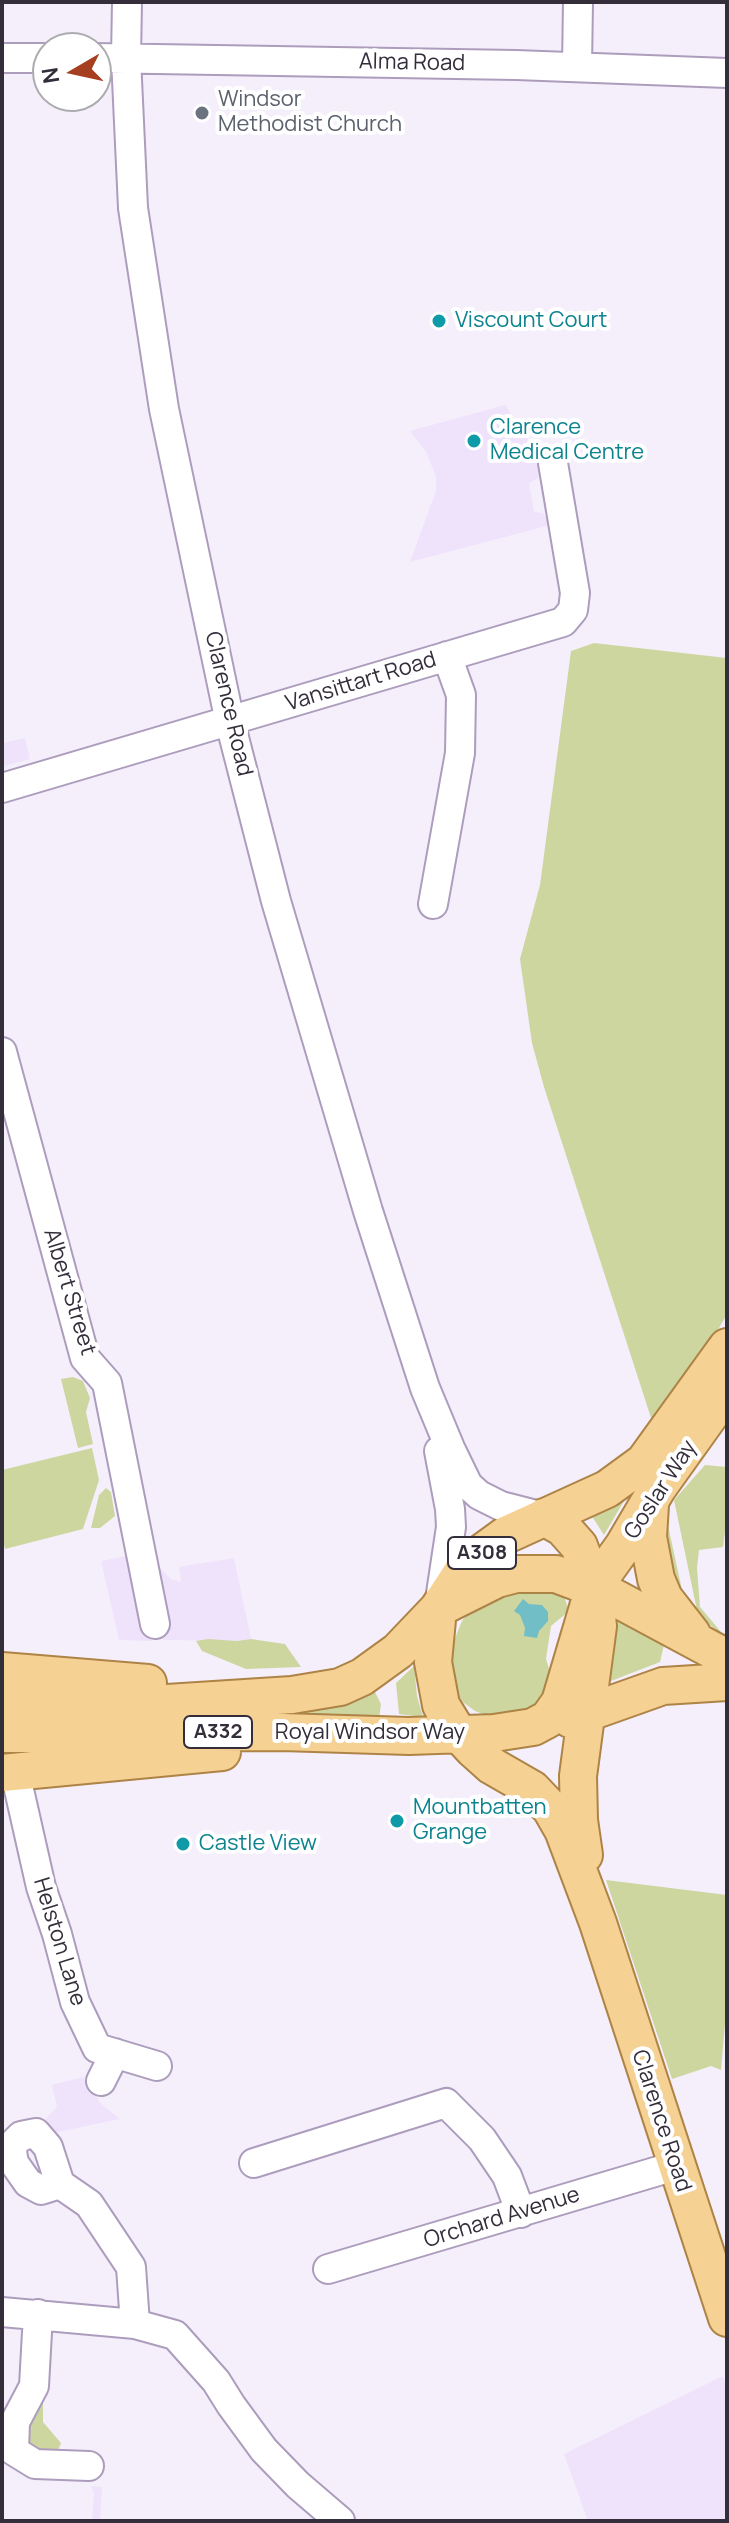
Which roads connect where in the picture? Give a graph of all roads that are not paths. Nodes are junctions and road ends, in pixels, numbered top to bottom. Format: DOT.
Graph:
graph roads {
  1 [pos="127,2"];
  2 [pos="578,2"];
  3 [pos="2,58"];
  4 [pos="32,58"];
  5 [pos="112,58"];
  6 [pos="126,58"];
  7 [pos="577,67"];
  8 [pos="727,73"];
  9 [pos="553,463"];
  10 [pos="447,656"];
  11 [pos="230,722"];
  12 [pos="2,788"];
  13 [pos="433,904"];
  14 [pos="2,1052"];
  15 [pos="727,1347"];
  16 [pos="425,1388"];
  17 [pos="727,1391"];
  18 [pos="651,1500"];
  19 [pos="544,1517"];
  20 [pos="600,1602"];
  21 [pos="438,1609"];
  22 [pos="155,1624"];
  23 [pos="714,1652"];
  24 [pos="2,1671"];
  25 [pos="727,1682"];
  26 [pos="277,1696"];
  27 [pos="2,1705"];
  28 [pos="587,1714"];
  29 [pos="533,1727"];
  30 [pos="458,1733"];
  31 [pos="2,1734"];
  32 [pos="359,1736"];
  33 [pos="9,1772"];
  34 [pos="598,1923"];
  35 [pos="115,2053"];
  36 [pos="157,2066"];
  37 [pos="101,2081"];
  38 [pos="254,2163"];
  39 [pos="675,2166"];
  40 [pos="60,2184"];
  41 [pos="521,2213"];
  42 [pos="328,2269"];
  43 [pos="2,2312"];
  44 [pos="38,2314"];
  45 [pos="727,2318"];
  46 [pos="135,2324"];
  47 [pos="89,2466"];
  48 [pos="340,2521"];
  1 -- 6 [label="street, Clarence Road"];
  2 -- 7 [label="street"];
  3 -- 4 [label="street"];
  5 -- 6 [label="street, Alma Road"];
  6 -- 7 [label="street, Alma Road"];
  6 -- 11 [label="street, Clarence Road"];
  7 -- 8 [label="street, Alma Road"];
  9 -- 10 [label="street, Vansittart Road"];
  10 -- 11 [label="street, Vansittart Road"];
  10 -- 13 [label="street"];
  11 -- 12 [label="street, Vansittart Road"];
  11 -- 16 [label="street, Clarence Road"];
  14 -- 22 [label="street, Albert Street"];
  15 -- 19 [label="main road, Goslar Way / A308"];
  16 -- 19 [label="street, Clarence Road"];
  16 -- 21 [label="street, Clarence Road"];
  17 -- 18 [label="main road, Goslar Way"];
  18 -- 20 [label="main road, Goslar Way"];
  18 -- 23 [label="main road"];
  19 -- 20 [label="main road"];
  19 -- 21 [label="main road, Goslar Way / A308"];
  20 -- 21 [label="main road"];
  20 -- 23 [label="main road"];
  20 -- 28 [label="main road, Clarence Road"];
  20 -- 29 [label="main road"];
  21 -- 26 [label="main road, Royal Windsor Way / A332"];
  21 -- 30 [label="main road, Clarence Road"];
  24 -- 26 [label="main road"];
  25 -- 28 [label="main road, Royal Windsor Way"];
  26 -- 27 [label="main road, Royal Windsor Way / A332"];
  28 -- 29 [label="main road, Royal Windsor Way"];
  28 -- 34 [label="main road, Clarence Road"];
  29 -- 30 [label="main road, Royal Windsor Way"];
  30 -- 32 [label="main road, Royal Windsor Way / A332"];
  30 -- 34 [label="main road, Clarence Road"];
  31 -- 32 [label="main road, Royal Windsor Way / A332"];
  32 -- 33 [label="main road"];
  33 -- 35 [label="street, Helston Lane"];
  34 -- 39 [label="main road, Clarence Road"];
  35 -- 36 [label="street, Helston Lane"];
  35 -- 37 [label="street"];
  38 -- 41 [label="street"];
  39 -- 41 [label="street, Orchard Avenue"];
  39 -- 45 [label="main road, Clarence Road"];
  40 -- 46 [label="street"];
  41 -- 42 [label="street, Orchard Avenue"];
  43 -- 44 [label="street"];
  44 -- 46 [label="street"];
  44 -- 47 [label="street"];
  46 -- 48 [label="street"];
}
